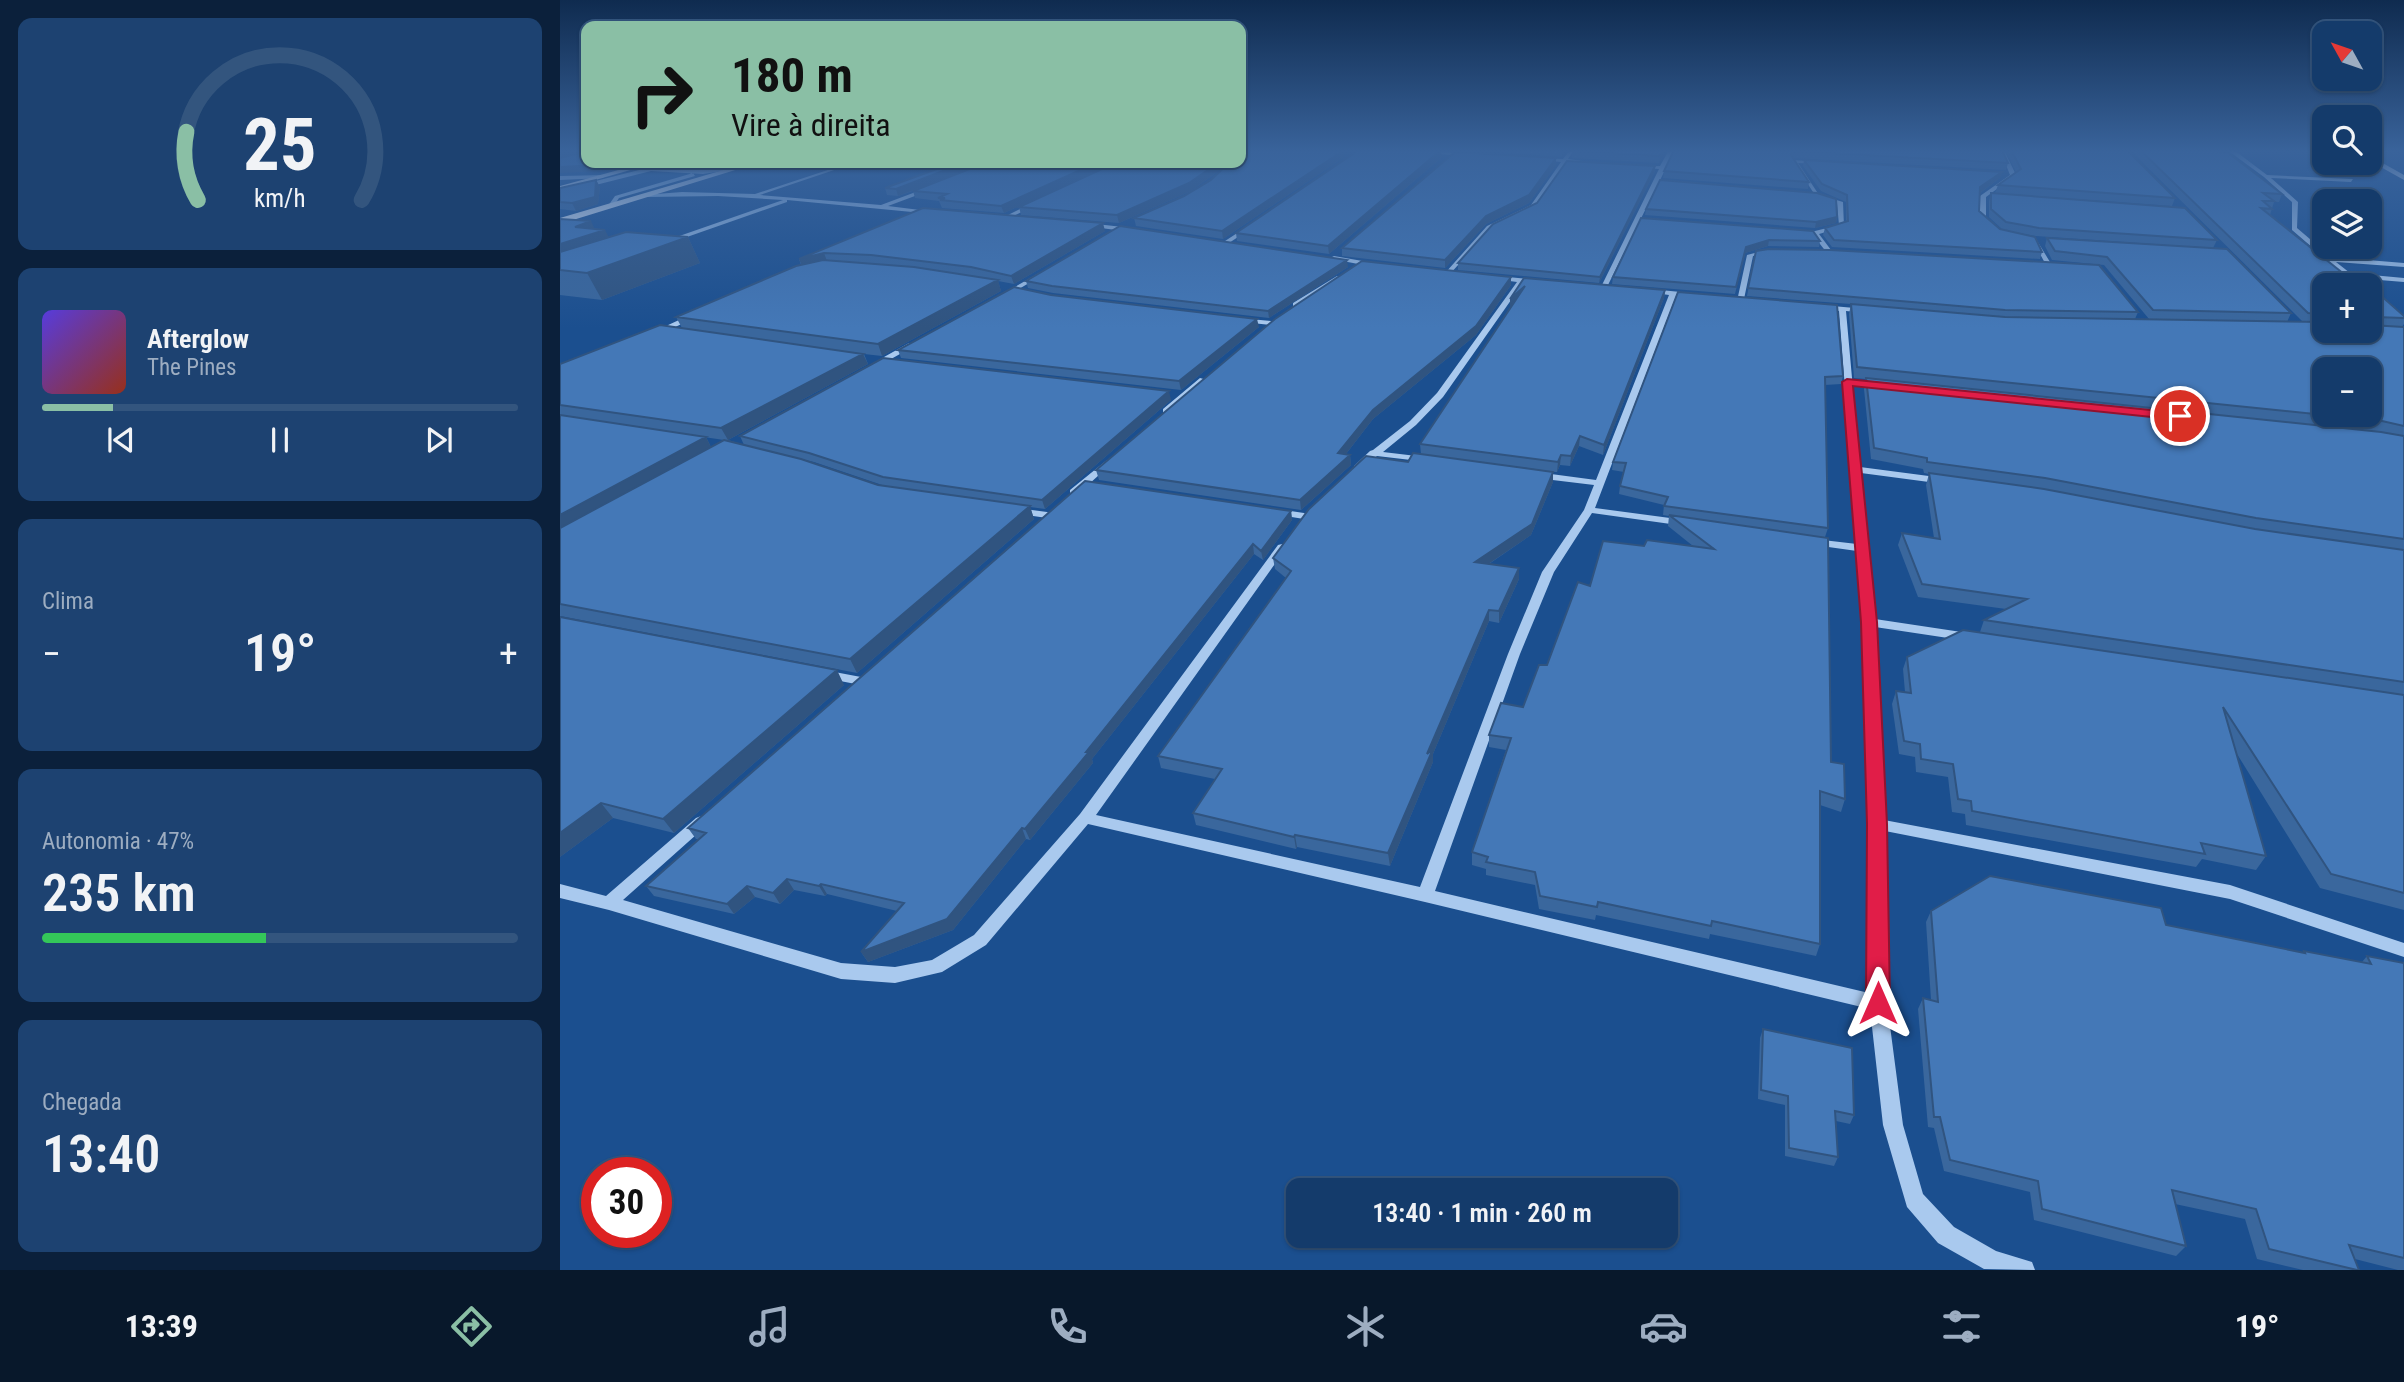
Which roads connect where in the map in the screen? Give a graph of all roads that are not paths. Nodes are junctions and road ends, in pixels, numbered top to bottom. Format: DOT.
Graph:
graph roads {
  1 [pos="600,209"];
  2 [pos="762,209"];
  3 [pos="908,209"];
  4 [pos="1024,209"];
  5 [pos="1525,209"];
  6 [pos="1644,209"];
  7 [pos="1841,209"];
  8 [pos="1983,209"];
  9 [pos="2295,209"];
  10 [pos="941,212"];
  11 [pos="993,217"];
  12 [pos="1006,218"];
  13 [pos="1018,219"];
  14 [pos="1639,219"];
  15 [pos="1259,220"];
  16 [pos="1653,220"];
  17 [pos="560,221"];
  18 [pos="1139,221"];
  19 [pos="1082,225"];
  20 [pos="1120,228"];
  21 [pos="1788,231"];
  22 [pos="1147,232"];
  23 [pos="1815,233"];
  24 [pos="2000,233"];
  25 [pos="1108,235"];
  26 [pos="2024,238"];
  27 [pos="1213,240"];
  28 [pos="2036,241"];
  29 [pos="1227,242"];
  30 [pos="2049,242"];
  31 [pos="662,244"];
  32 [pos="1240,244"];
  33 [pos="2312,244"];
  34 [pos="1343,249"];
  35 [pos="1780,251"];
  36 [pos="1817,252"];
  37 [pos="1829,252"];
  38 [pos="1856,253"];
  39 [pos="1320,256"];
  40 [pos="1333,258"];
  41 [pos="2330,259"];
  42 [pos="2340,259"];
  43 [pos="2037,263"];
  44 [pos="1361,264"];
  45 [pos="2048,264"];
  46 [pos="2070,265"];
  47 [pos="2404,265"];
  48 [pos="1386,266"];
  49 [pos="1049,269"];
  50 [pos="1436,271"];
  51 [pos="1448,273"];
  52 [pos="2346,273"];
  53 [pos="1460,274"];
  54 [pos="1484,277"];
  55 [pos="2382,278"];
  56 [pos="2404,280"];
  57 [pos="1521,281"];
  58 [pos="1549,283"];
  59 [pos="1590,286"];
  60 [pos="1604,287"];
  61 [pos="1004,288"];
  62 [pos="1618,288"];
  63 [pos="1014,290"];
  64 [pos="1645,291"];
  65 [pos="1027,293"];
  66 [pos="1673,293"];
  67 [pos="1700,296"];
  68 [pos="1727,298"];
  69 [pos="1741,299"];
  70 [pos="1753,300"];
  71 [pos="990,303"];
  72 [pos="1817,306"];
  73 [pos="1842,309"];
  74 [pos="1869,311"];
  75 [pos="698,315"];
  76 [pos="1230,318"];
  77 [pos="661,330"];
  78 [pos="675,332"];
  79 [pos="648,336"];
  80 [pos="918,341"];
  81 [pos="868,359"];
  82 [pos="882,361"];
  83 [pos="895,362"];
  84 [pos="1213,372"];
  85 [pos="858,374"];
  86 [pos="1170,394"];
  87 [pos="1184,396"];
  88 [pos="1153,422"];
  89 [pos="1373,453"];
  90 [pos="1113,457"];
  91 [pos="1440,462"];
  92 [pos="1854,468"];
  93 [pos="1519,473"];
  94 [pos="1344,480"];
  95 [pos="1083,483"];
  96 [pos="1598,483"];
  97 [pos="1961,484"];
  98 [pos="1097,485"];
  99 [pos="1056,507"];
  100 [pos="1314,507"];
  101 [pos="1007,510"];
  102 [pos="1263,510"];
  103 [pos="1589,510"];
  104 [pos="1304,516"];
  105 [pos="1037,524"];
  106 [pos="1698,525"];
  107 [pos="1296,527"];
  108 [pos="1288,539"];
  109 [pos="1807,541"];
  110 [pos="1862,548"];
  111 [pos="1869,622"];
  112 [pos="1979,639"];
  113 [pos="807,670"];
  114 [pos="851,690"];
  115 [pos="714,810"];
  116 [pos="1085,818"];
  117 [pos="1877,824"];
  118 [pos="560,891"];
  119 [pos="1425,895"];
  120 [pos="609,903"];
  121 [pos="2404,950"];
  122 [pos="1878,1003"];
  123 [pos="2024,1270"];
  1 -- 17 [label="main road"];
  2 -- 31 [label="street"];
  3 -- 10 [label="street"];
  4 -- 12 [label="street"];
  5 -- 51 [label="street"];
  6 -- 14 [label="street"];
  7 -- 23 [label="street"];
  8 -- 24 [label="street"];
  9 -- 33 [label="street"];
  11 -- 12 [label="street"];
  12 -- 13 [label="street"];
  14 -- 16 [label="street"];
  14 -- 60 [label="street"];
  15 -- 29 [label="street"];
  18 -- 20 [label="street"];
  19 -- 20 [label="street"];
  20 -- 22 [label="street"];
  20 -- 25 [label="street"];
  21 -- 23 [label="street"];
  23 -- 37 [label="street"];
  26 -- 28 [label="street"];
  27 -- 29 [label="street"];
  28 -- 30 [label="street"];
  28 -- 45 [label="street"];
  29 -- 32 [label="street"];
  34 -- 40 [label="street"];
  35 -- 69 [label="street"];
  36 -- 37 [label="street"];
  37 -- 38 [label="street"];
  39 -- 40 [label="street"];
  40 -- 44 [label="street"];
  41 -- 52 [label="street"];
  42 -- 47 [label="street"];
  43 -- 45 [label="street"];
  44 -- 48 [label="street"];
  44 -- 76 [label="street"];
  45 -- 46 [label="street"];
  49 -- 63 [label="street"];
  50 -- 51 [label="street"];
  51 -- 53 [label="street"];
  54 -- 57 [label="street"];
  55 -- 56 [label="street"];
  57 -- 58 [label="street"];
  57 -- 89 [label="street"];
  59 -- 60 [label="street"];
  60 -- 62 [label="street"];
  61 -- 63 [label="street"];
  63 -- 65 [label="street"];
  63 -- 71 [label="street"];
  64 -- 66 [label="street"];
  66 -- 67 [label="street"];
  66 -- 96 [label="street"];
  68 -- 69 [label="street"];
  69 -- 70 [label="street"];
  72 -- 73 [label="street"];
  73 -- 74 [label="street"];
  73 -- 92 [label="street"];
  75 -- 77 [label="street"];
  77 -- 78 [label="street"];
  77 -- 79 [label="street"];
  80 -- 82 [label="street"];
  81 -- 82 [label="street"];
  82 -- 83 [label="street"];
  82 -- 85 [label="street"];
  84 -- 87 [label="street"];
  86 -- 87 [label="street"];
  87 -- 88 [label="street"];
  89 -- 91 [label="street"];
  89 -- 94 [label="street"];
  90 -- 95 [label="street"];
  92 -- 97 [label="street"];
  92 -- 110 [label="street"];
  93 -- 96 [label="street"];
  95 -- 98 [label="street"];
  95 -- 99 [label="street"];
  96 -- 103 [label="street"];
  99 -- 101 [label="street"];
  99 -- 105 [label="street"];
  100 -- 104 [label="street"];
  102 -- 104 [label="street"];
  103 -- 106 [label="street"];
  103 -- 119 [label="street"];
  104 -- 107 [label="street"];
  108 -- 116 [label="street"];
  109 -- 110 [label="street"];
  110 -- 111 [label="street"];
  111 -- 112 [label="street"];
  111 -- 117 [label="street"];
  113 -- 114 [label="street"];
  115 -- 120 [label="street"];
  116 -- 119 [label="street"];
  116 -- 120 [label="street"];
  117 -- 121 [label="street"];
  117 -- 122 [label="street"];
  118 -- 120 [label="street"];
  119 -- 122 [label="street"];
  122 -- 123 [label="street"];
}
